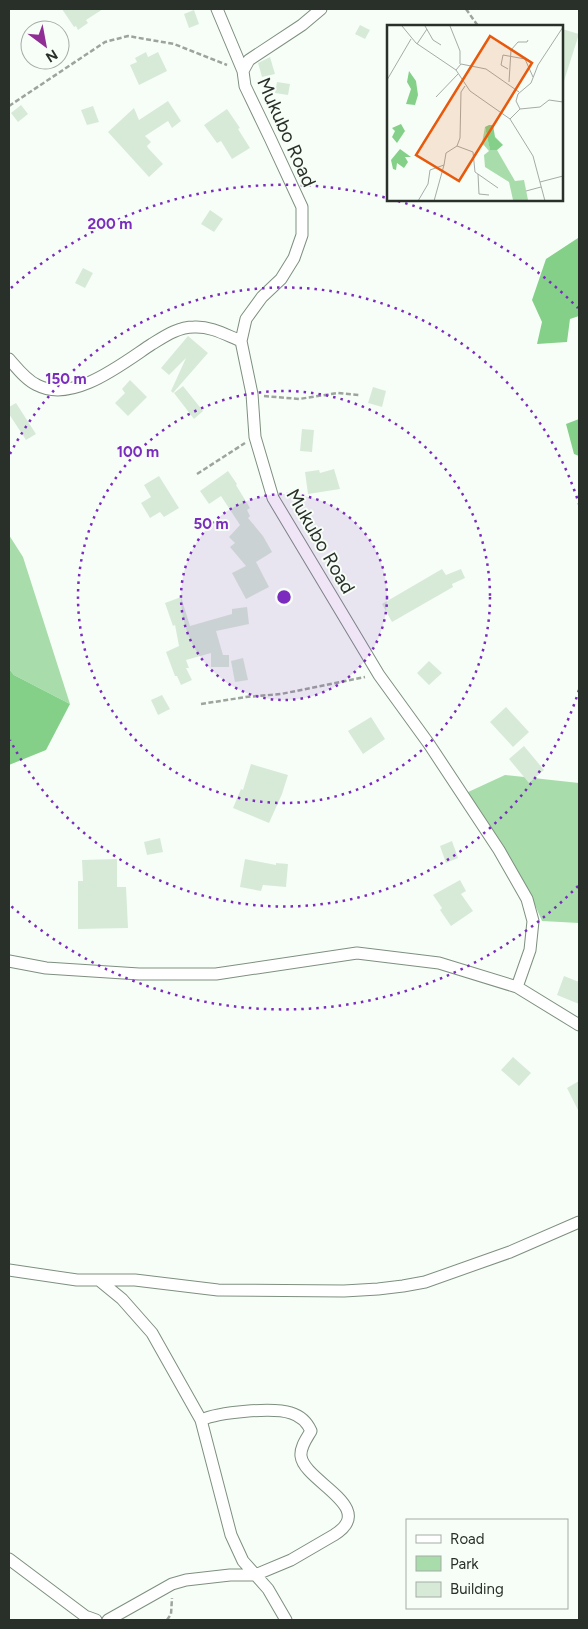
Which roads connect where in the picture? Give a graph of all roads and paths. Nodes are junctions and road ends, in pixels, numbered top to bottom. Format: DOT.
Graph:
graph roads {
  1 [pos="217,9"];
  2 [pos="321,9"];
  3 [pos="466,9"];
  4 [pos="477,25"];
  5 [pos="243,70"];
  6 [pos="9,106"];
  7 [pos="241,341"];
  8 [pos="9,359"];
  9 [pos="252,394"];
  10 [pos="359,396"];
  11 [pos="254,437"];
  12 [pos="197,474"];
  13 [pos="379,675"];
  14 [pos="201,704"];
  15 [pos="9,961"];
  16 [pos="517,987"];
  17 [pos="579,1025"];
  18 [pos="579,1222"];
  19 [pos="9,1270"];
  20 [pos="100,1281"];
  21 [pos="201,1420"];
  22 [pos="9,1559"];
  23 [pos="255,1575"];
  24 [pos="172,1584"];
  25 [pos="96,1620"];
  26 [pos="108,1620"];
  27 [pos="167,1620"];
  28 [pos="286,1620"];
  1 -- 5 [label="street"];
  2 -- 5 [label="street, Mukubo Road"];
  3 -- 4 [label="path"];
  5 -- 6 [label="path"];
  5 -- 7 [label="street, Mukubo Road"];
  7 -- 8 [label="street"];
  7 -- 9 [label="street, Mukubo Road"];
  9 -- 10 [label="path"];
  9 -- 11 [label="street, Mukubo Road"];
  11 -- 12 [label="path"];
  11 -- 13 [label="street, Mukubo Road"];
  13 -- 14 [label="path"];
  13 -- 16 [label="street, Mukubo Road"];
  15 -- 16 [label="street"];
  16 -- 17 [label="street"];
  18 -- 20 [label="street"];
  19 -- 20 [label="street"];
  20 -- 21 [label="street"];
  21 -- 23 [label="street"];
  21 -- 23 [label="street"];
  22 -- 25 [label="street"];
  23 -- 24 [label="street"];
  23 -- 28 [label="street"];
  24 -- 26 [label="street"];
  24 -- 27 [label="path"];
}
